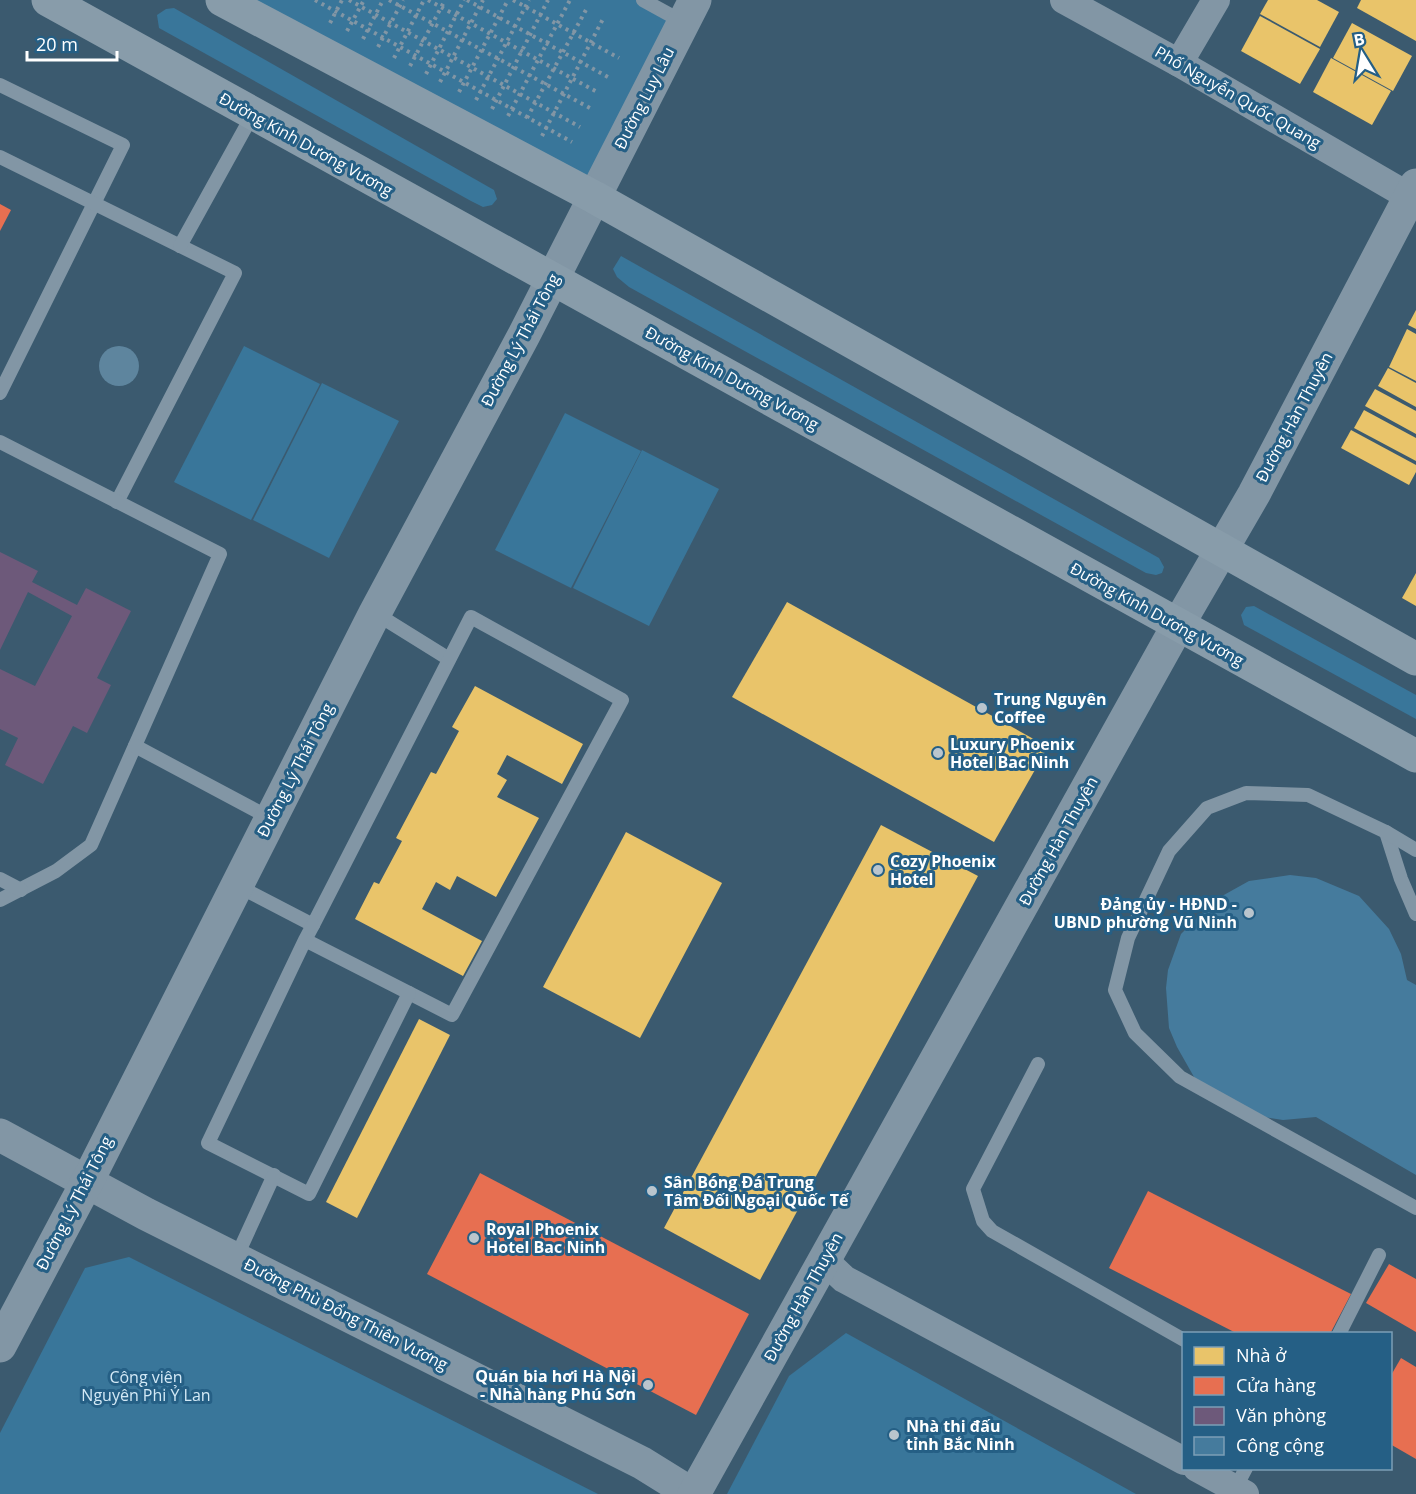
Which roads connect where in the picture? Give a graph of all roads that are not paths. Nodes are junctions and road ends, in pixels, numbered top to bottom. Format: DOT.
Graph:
graph roads {
  1 [pos="48,0"];
  2 [pos="222,0"];
  3 [pos="643,0"];
  4 [pos="1064,0"];
  5 [pos="1216,0"];
  6 [pos="689,11"];
  7 [pos="1179,63"];
  8 [pos="0,85"];
  9 [pos="253,114"];
  10 [pos="0,157"];
  11 [pos="1413,191"];
  12 [pos="594,197"];
  13 [pos="94,203"];
  14 [pos="180,246"];
  15 [pos="552,279"];
  16 [pos="0,393"];
  17 [pos="0,442"];
  18 [pos="117,502"];
  19 [pos="1223,549"];
  20 [pos="375,613"];
  21 [pos="1178,625"];
  22 [pos="449,659"];
  23 [pos="1416,660"];
  24 [pos="135,746"];
  25 [pos="1416,756"];
  26 [pos="270,818"];
  27 [pos="1386,832"];
  28 [pos="1416,850"];
  29 [pos="0,879"];
  30 [pos="236,885"];
  31 [pos="21,890"];
  32 [pos="0,900"];
  33 [pos="1416,914"];
  34 [pos="312,925"];
  35 [pos="305,940"];
  36 [pos="409,993"];
  37 [pos="1038,1064"];
  38 [pos="0,1135"];
  39 [pos="274,1175"];
  40 [pos="87,1182"];
  41 [pos="1416,1208"];
  42 [pos="1379,1255"];
  43 [pos="236,1258"];
  44 [pos="824,1260"];
  45 [pos="1340,1332"];
  46 [pos="1182,1339"];
  47 [pos="0,1346"];
  48 [pos="1182,1460"];
  49 [pos="1203,1470"];
  50 [pos="1242,1484"];
  51 [pos="693,1494"];
  1 -- 9 [label="main road, Đường Kinh Dương Vương"];
  2 -- 12 [label="main road"];
  3 -- 6 [label="lane"];
  4 -- 7 [label="street, Phố Nguyễn Quốc Quang"];
  5 -- 7 [label="street"];
  6 -- 12 [label="street, Đường Luy Lâu"];
  7 -- 11 [label="street, Phố Nguyễn Quốc Quang"];
  8 -- 13 [label="lane"];
  9 -- 14 [label="lane"];
  9 -- 15 [label="main road, Đường Kinh Dương Vương"];
  10 -- 13 [label="lane"];
  11 -- 19 [label="street, Đường Hàn Thuyên"];
  12 -- 15 [label="street, Đường Lý Thái Tông"];
  12 -- 19 [label="main road"];
  13 -- 14 [label="lane"];
  13 -- 16 [label="lane"];
  14 -- 18 [label="lane"];
  15 -- 20 [label="street, Đường Lý Thái Tông"];
  15 -- 21 [label="main road, Đường Kinh Dương Vương"];
  17 -- 18 [label="lane"];
  18 -- 24 [label="lane"];
  19 -- 21 [label="street, Đường Hàn Thuyên"];
  19 -- 23 [label="main road"];
  20 -- 22 [label="lane"];
  20 -- 26 [label="street, Đường Lý Thái Tông"];
  21 -- 25 [label="main road, Đường Kinh Dương Vương"];
  21 -- 44 [label="street, Đường Hàn Thuyên"];
  22 -- 34 [label="lane"];
  22 -- 36 [label="lane"];
  24 -- 26 [label="lane"];
  24 -- 31 [label="lane"];
  26 -- 30 [label="street, Đường Lý Thái Tông"];
  27 -- 28 [label="lane"];
  27 -- 33 [label="lane"];
  27 -- 41 [label="lane"];
  29 -- 31 [label="lane"];
  30 -- 34 [label="lane"];
  30 -- 40 [label="street, Đường Lý Thái Tông"];
  31 -- 32 [label="lane"];
  34 -- 35 [label="lane"];
  35 -- 36 [label="lane"];
  35 -- 39 [label="lane"];
  36 -- 39 [label="lane"];
  37 -- 46 [label="lane"];
  38 -- 40 [label="street, Đường Phù Đổng Thiên Vương"];
  39 -- 43 [label="lane"];
  40 -- 43 [label="street, Đường Phù Đổng Thiên Vương"];
  40 -- 47 [label="street, Đường Lý Thái Tông"];
  42 -- 45 [label="lane"];
  43 -- 51 [label="street, Đường Phù Đổng Thiên Vương"];
  44 -- 48 [label="street"];
  44 -- 51 [label="street, Đường Hàn Thuyên"];
  49 -- 50 [label="street"];
}
